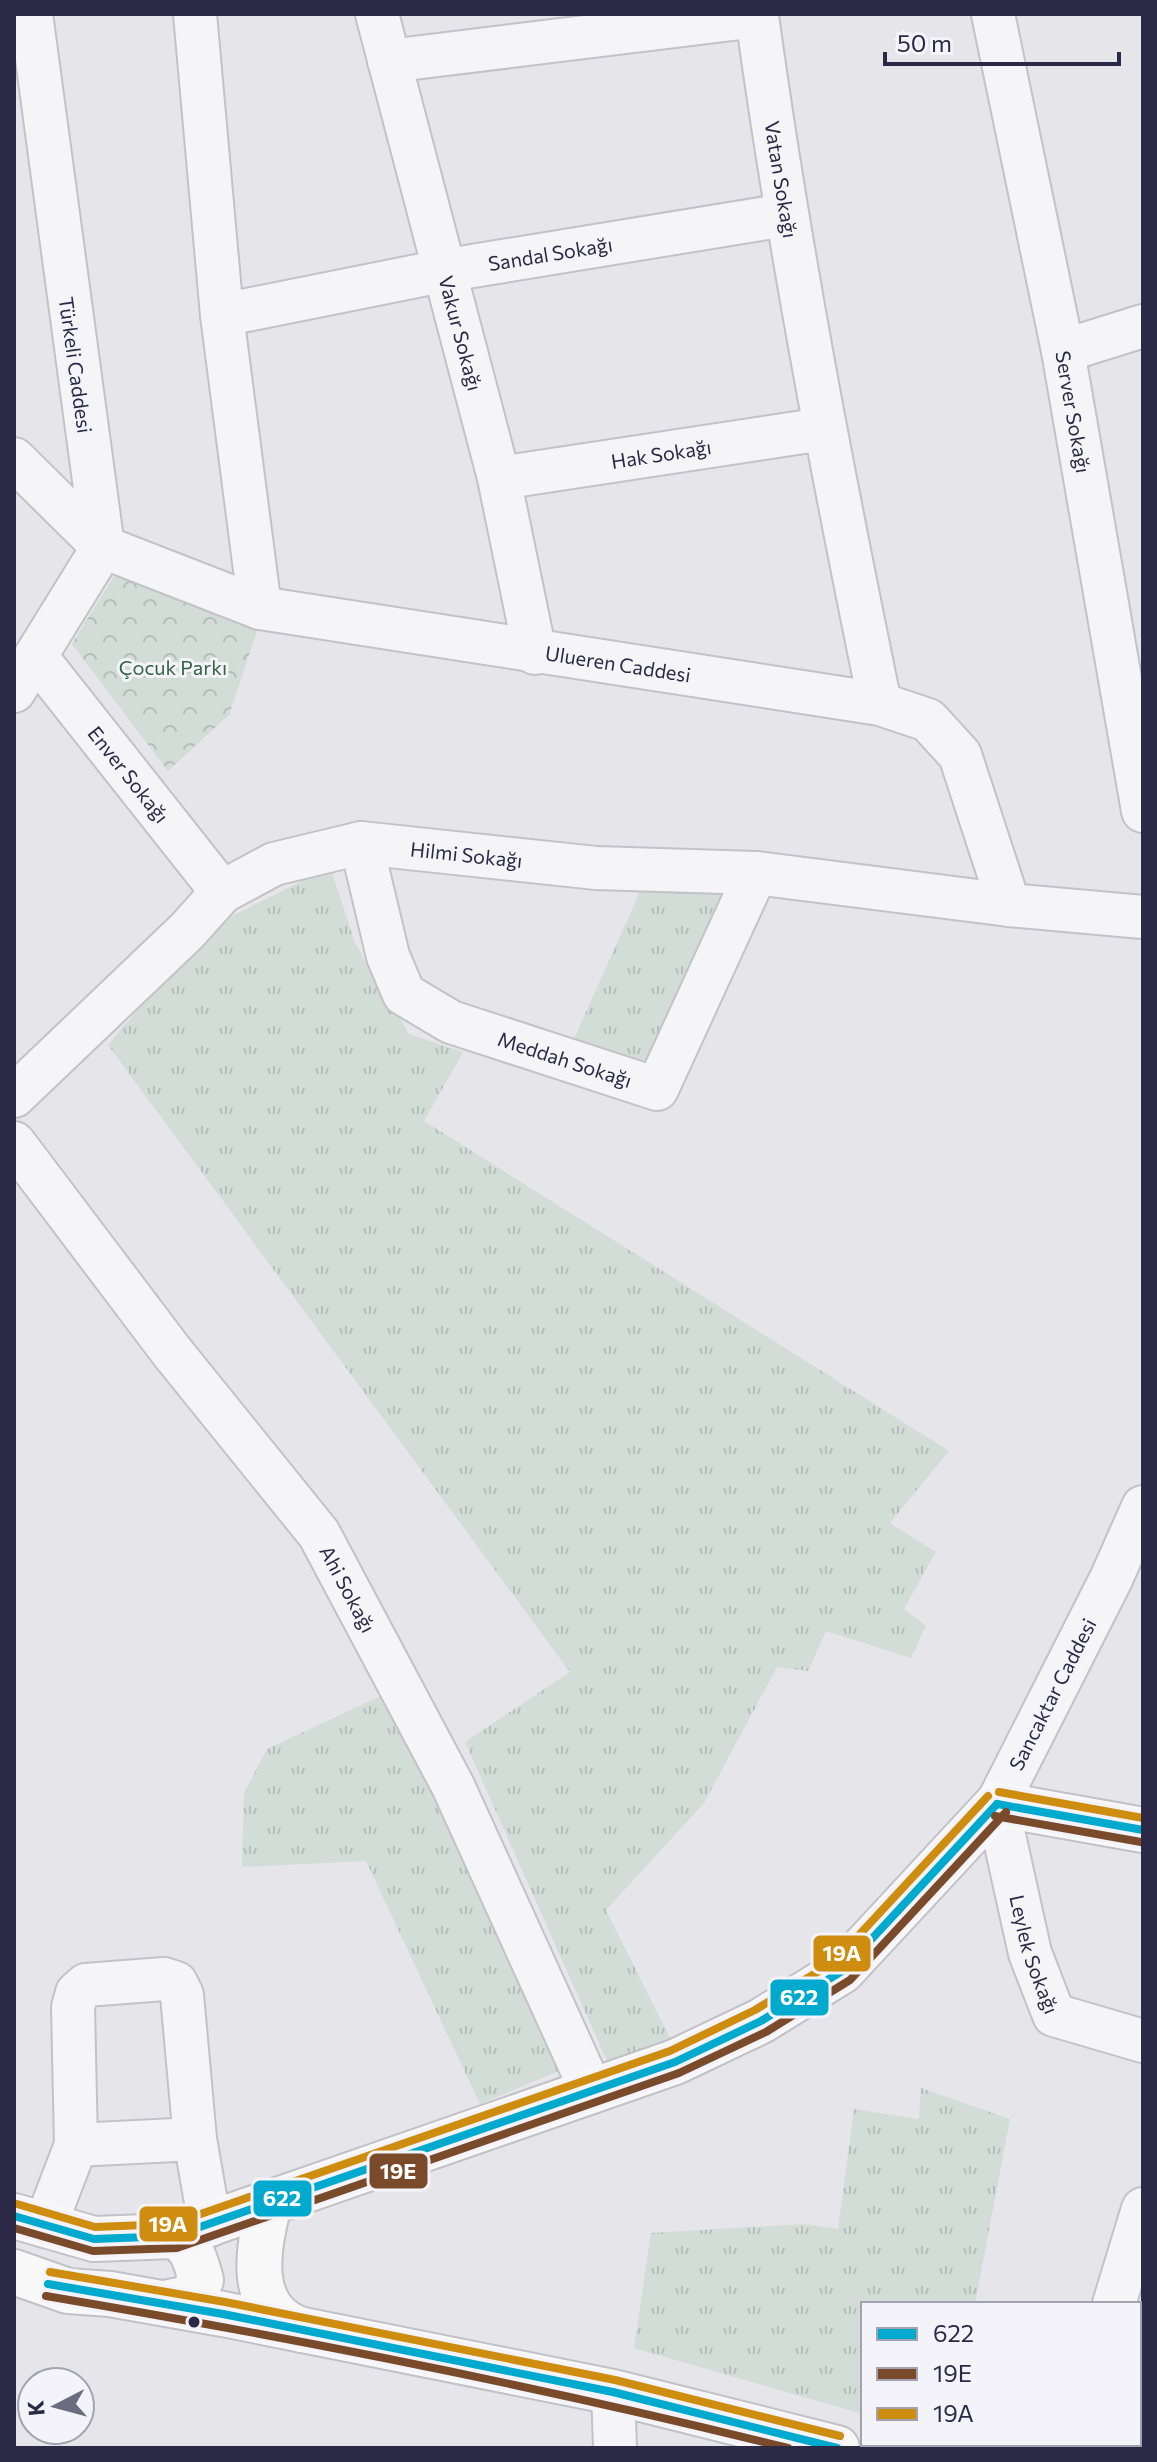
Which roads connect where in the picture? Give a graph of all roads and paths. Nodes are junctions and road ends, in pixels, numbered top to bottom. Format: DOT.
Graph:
graph roads {
  1 [pos="31,14"];
  2 [pos="195,14"];
  3 [pos="377,14"];
  4 [pos="993,14"];
  5 [pos="389,61"];
  6 [pos="785,215"];
  7 [pos="442,271"];
  8 [pos="222,315"];
  9 [pos="1143,326"];
  10 [pos="1063,351"];
  11 [pos="823,429"];
  12 [pos="14,459"];
  13 [pos="499,478"];
  14 [pos="103,547"];
  15 [pos="260,608"];
  16 [pos="535,653"];
  17 [pos="26,674"];
  18 [pos="880,704"];
  19 [pos="1143,811"];
  20 [pos="361,843"];
  21 [pos="756,873"];
  22 [pos="222,892"];
  23 [pos="1009,905"];
  24 [pos="1143,917"];
  25 [pos="14,1096"];
  26 [pos="14,1143"];
  27 [pos="1143,1507"];
  28 [pos="1127,1578"];
  29 [pos="997,1804"];
  30 [pos="1143,1830"];
  31 [pos="1143,2041"];
  32 [pos="592,2092"];
  33 [pos="195,2139"];
  34 [pos="76,2145"];
  35 [pos="269,2205"];
  36 [pos="1143,2209"];
  37 [pos="30,2221"];
  38 [pos="192,2230"];
  39 [pos="14,2272"];
  40 [pos="68,2291"];
  41 [pos="14,2296"];
  42 [pos="1115,2302"];
  43 [pos="164,2303"];
  44 [pos="309,2332"];
  45 [pos="613,2392"];
  46 [pos="831,2447"];
  47 [pos="615,2448"];
  1 -- 14 [label="street, Türkeli Caddesi"];
  2 -- 8 [label="street"];
  3 -- 5 [label="street, Vakur Sokağı"];
  4 -- 10 [label="street, Server Sokağı"];
  5 -- 6 [label="street, Vatan Sokağı"];
  5 -- 7 [label="street, Vakur Sokağı"];
  6 -- 7 [label="street, Sandal Sokağı"];
  6 -- 11 [label="street, Vatan Sokağı"];
  7 -- 8 [label="street, Sandal Sokağı"];
  7 -- 13 [label="street, Vakur Sokağı"];
  8 -- 15 [label="street"];
  9 -- 10 [label="street"];
  10 -- 19 [label="street, Server Sokağı"];
  11 -- 13 [label="street, Hak Sokağı"];
  11 -- 18 [label="street, Vatan Sokağı"];
  12 -- 14 [label="street, Ulueren Caddesi"];
  13 -- 16 [label="street, Vakur Sokağı"];
  14 -- 15 [label="street, Ulueren Caddesi"];
  14 -- 17 [label="street"];
  15 -- 16 [label="street, Ulueren Caddesi"];
  16 -- 18 [label="street, Ulueren Caddesi"];
  17 -- 22 [label="street, Enver Sokağı"];
  18 -- 23 [label="street, Ulueren Caddesi"];
  20 -- 21 [label="street, Hilmi Sokağı"];
  20 -- 21 [label="street, Meddah Sokağı"];
  20 -- 22 [label="street, Hilmi Sokağı"];
  21 -- 23 [label="street, Hilmi Sokağı"];
  22 -- 25 [label="street, Hilmi Sokağı"];
  23 -- 24 [label="street"];
  26 -- 32 [label="street, Ahi Sokağı"];
  27 -- 28 [label="street, Sancaktar Caddesi"];
  28 -- 29 [label="street, Sancaktar Caddesi"];
  29 -- 30 [label="main road"];
  29 -- 31 [label="street, Leylek Sokağı"];
  29 -- 32 [label="main road, Sancaktar Caddesi"];
  32 -- 35 [label="main road, Sancaktar Caddesi"];
  33 -- 34 [label="street"];
  33 -- 34 [label="street"];
  33 -- 38 [label="street"];
  34 -- 37 [label="street"];
  35 -- 38 [label="main road, Sancaktar Caddesi"];
  35 -- 44 [label="main road"];
  36 -- 42 [label="street"];
  37 -- 38 [label="main road, Sancaktar Caddesi"];
  38 -- 43 [label="main road"];
  39 -- 40 [label="main road"];
  40 -- 41 [label="main road"];
  40 -- 43 [label="main road"];
  43 -- 44 [label="main road"];
  44 -- 45 [label="main road"];
  45 -- 46 [label="main road"];
  45 -- 47 [label="street"];
}
